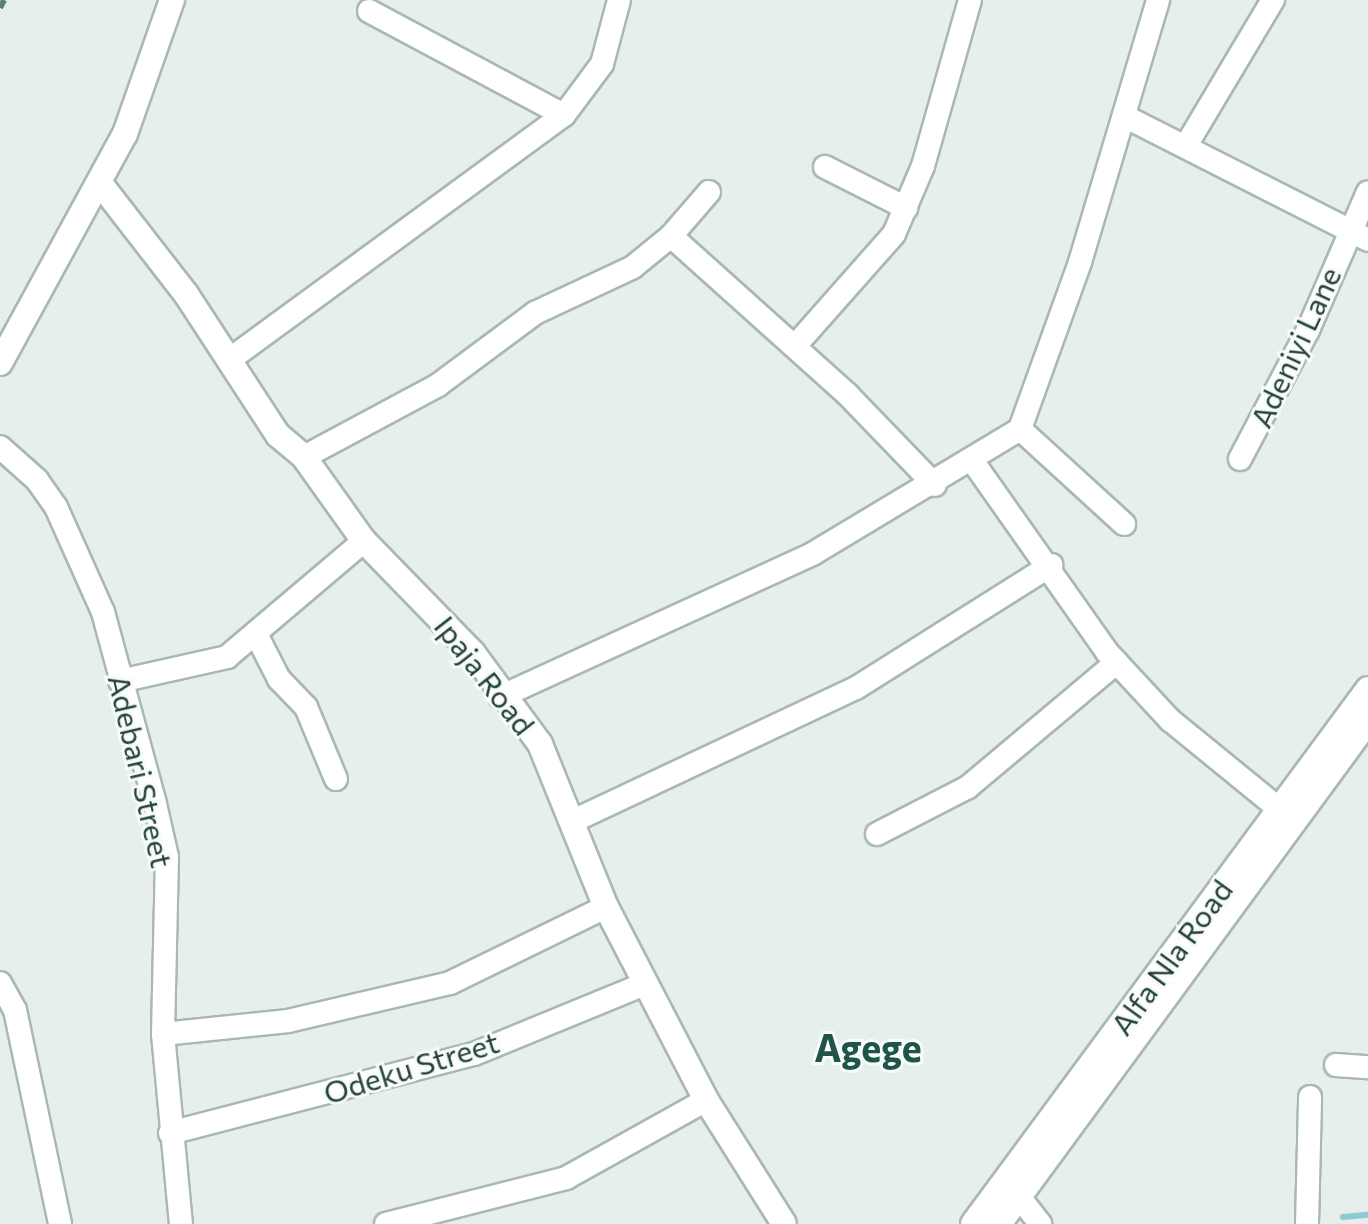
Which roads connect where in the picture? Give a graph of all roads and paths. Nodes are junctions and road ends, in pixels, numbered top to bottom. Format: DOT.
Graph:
graph roads {
  1 [pos="172,0"];
  2 [pos="619,0"];
  3 [pos="970,0"];
  4 [pos="1158,0"];
  5 [pos="1273,0"];
  6 [pos="369,11"];
  7 [pos="564,115"];
  8 [pos="1126,117"];
  9 [pos="1187,144"];
  10 [pos="825,167"];
  11 [pos="99,182"];
  12 [pos="709,192"];
  13 [pos="1368,192"];
  14 [pos="906,208"];
  15 [pos="1348,229"];
  16 [pos="671,236"];
  17 [pos="1368,240"];
  18 [pos="795,346"];
  19 [pos="229,360"];
  20 [pos="0,363"];
  21 [pos="1020,429"];
  22 [pos="0,447"];
  23 [pos="304,457"];
  24 [pos="971,459"];
  25 [pos="1240,459"];
  26 [pos="935,485"];
  27 [pos="1124,524"];
  28 [pos="364,541"];
  29 [pos="1051,565"];
  30 [pos="256,634"];
  31 [pos="1117,662"];
  32 [pos="120,681"];
  33 [pos="1368,689"];
  34 [pos="500,697"];
  35 [pos="1368,721"];
  36 [pos="336,779"];
  37 [pos="1279,809"];
  38 [pos="571,822"];
  39 [pos="877,834"];
  40 [pos="606,907"];
  41 [pos="0,983"];
  42 [pos="645,984"];
  43 [pos="163,1034"];
  44 [pos="1336,1065"];
  45 [pos="1368,1067"];
  46 [pos="1310,1097"];
  47 [pos="706,1100"];
  48 [pos="170,1133"];
  49 [pos="1010,1194"];
  50 [pos="60,1224"];
  51 [pos="181,1224"];
  52 [pos="386,1224"];
  53 [pos="784,1224"];
  54 [pos="973,1224"];
  55 [pos="999,1224"];
  56 [pos="1040,1224"];
  57 [pos="1307,1224"];
  1 -- 11 [label="main road"];
  2 -- 7 [label="street"];
  3 -- 14 [label="street"];
  4 -- 8 [label="street"];
  5 -- 9 [label="street"];
  6 -- 7 [label="street"];
  7 -- 19 [label="street"];
  8 -- 9 [label="street"];
  8 -- 21 [label="street"];
  9 -- 15 [label="street"];
  10 -- 14 [label="street"];
  11 -- 19 [label="main road, Ipaja Road"];
  11 -- 20 [label="main road"];
  12 -- 16 [label="street"];
  13 -- 15 [label="street, Adeniyi Lane"];
  14 -- 18 [label="street"];
  15 -- 17 [label="street"];
  15 -- 25 [label="street, Adeniyi Lane"];
  16 -- 18 [label="street"];
  16 -- 23 [label="street"];
  18 -- 26 [label="street"];
  19 -- 23 [label="main road, Ipaja Road"];
  21 -- 24 [label="street"];
  21 -- 27 [label="street"];
  22 -- 32 [label="street, Adebari Street"];
  23 -- 28 [label="main road, Ipaja Road"];
  24 -- 26 [label="street"];
  24 -- 29 [label="street"];
  26 -- 34 [label="street"];
  28 -- 30 [label="street"];
  28 -- 34 [label="main road, Ipaja Road"];
  29 -- 31 [label="street"];
  29 -- 38 [label="street"];
  30 -- 32 [label="street"];
  30 -- 36 [label="street"];
  31 -- 37 [label="street"];
  31 -- 39 [label="street"];
  32 -- 43 [label="street, Adebari Street"];
  33 -- 37 [label="main road, Alfa Nla Road"];
  34 -- 38 [label="main road, Ipaja Road"];
  35 -- 49 [label="main road, Alfa Nla Road"];
  37 -- 49 [label="main road, Alfa Nla Road"];
  38 -- 40 [label="main road, Ipaja Road"];
  40 -- 42 [label="main road, Ipaja Road"];
  40 -- 43 [label="street"];
  41 -- 50 [label="street"];
  42 -- 47 [label="main road, Ipaja Road"];
  42 -- 48 [label="street, Odeku Street"];
  43 -- 48 [label="street, Adebari Street"];
  44 -- 45 [label="street"];
  46 -- 57 [label="street"];
  47 -- 52 [label="street"];
  47 -- 53 [label="main road, Ipaja Road"];
  48 -- 51 [label="street, Adebari Street"];
  49 -- 54 [label="main road, Alfa Nla Road"];
  49 -- 55 [label="main road, Alfa Nla Road"];
  49 -- 56 [label="street"];
}
